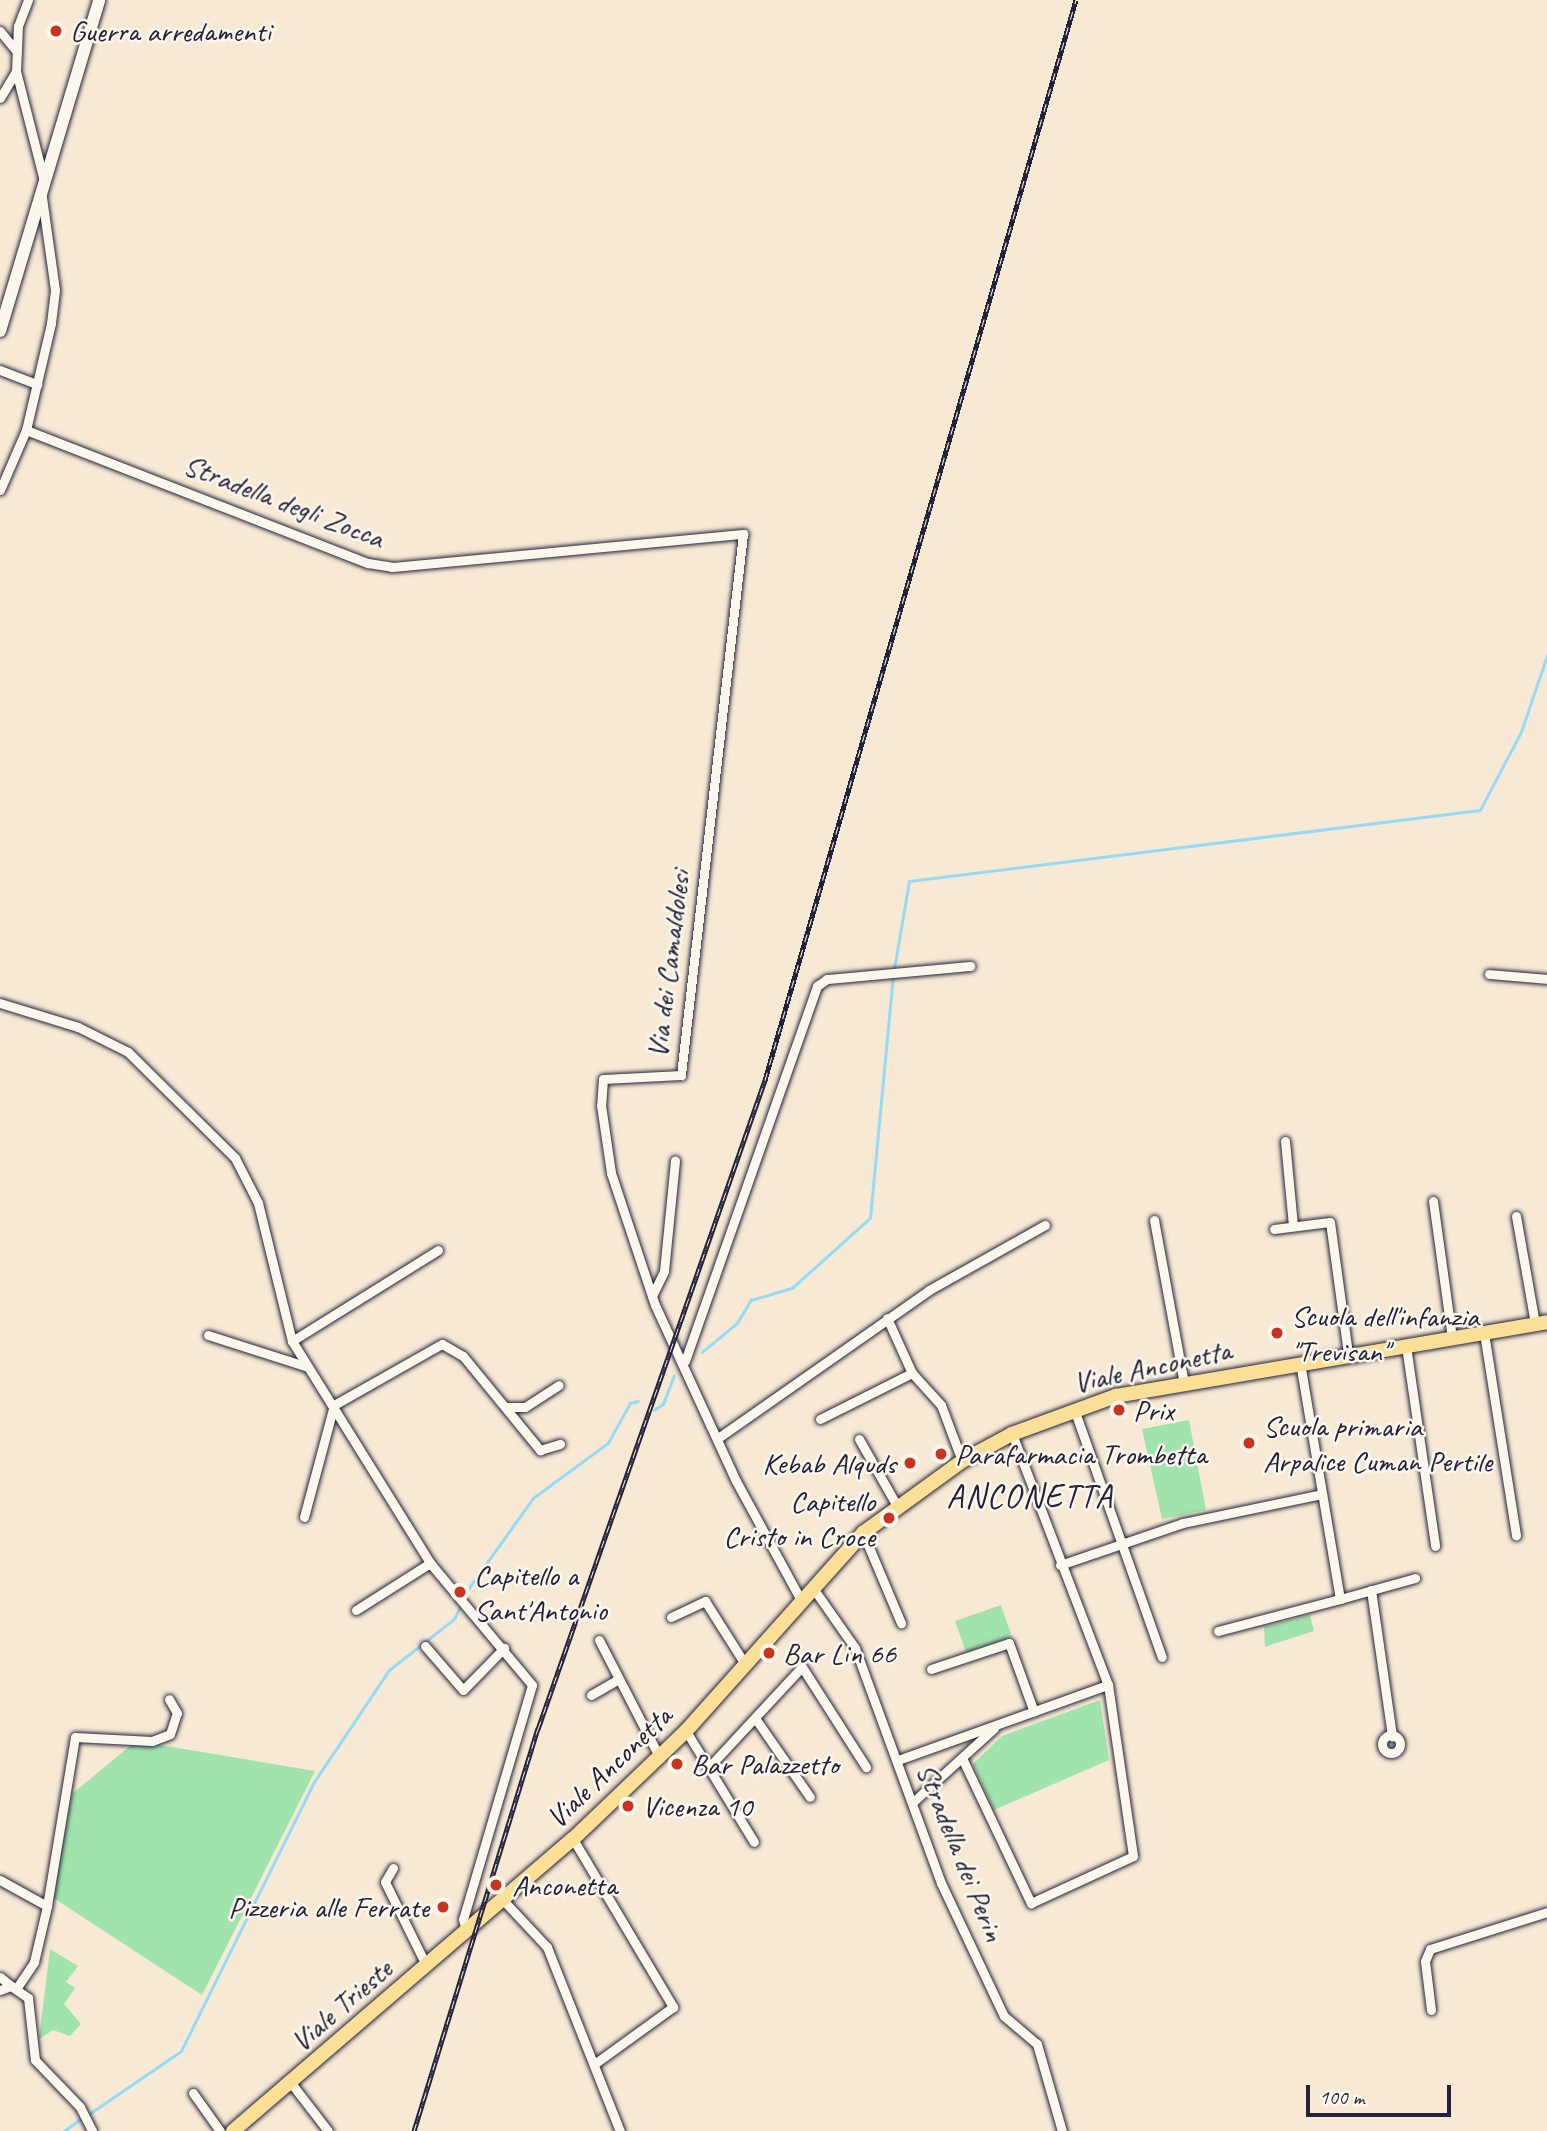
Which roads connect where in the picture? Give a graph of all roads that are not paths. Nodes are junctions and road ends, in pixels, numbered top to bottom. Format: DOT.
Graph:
graph roads {
  1 [pos="28,0"];
  2 [pos="99,0"];
  3 [pos="0,31"];
  4 [pos="17,52"];
  5 [pos="16,71"];
  6 [pos="0,98"];
  7 [pos="43,187"];
  8 [pos="0,331"];
  9 [pos="0,370"];
  10 [pos="37,384"];
  11 [pos="26,430"];
  12 [pos="0,490"];
  13 [pos="726,688"];
  14 [pos="970,966"];
  15 [pos="1489,974"];
  16 [pos="1547,979"];
  17 [pos="0,1003"];
  18 [pos="1285,1141"];
  19 [pos="675,1161"];
  20 [pos="1433,1202"];
  21 [pos="1516,1216"];
  22 [pos="1154,1220"];
  23 [pos="1045,1224"];
  24 [pos="1293,1226"];
  25 [pos="1274,1230"];
  26 [pos="438,1250"];
  27 [pos="652,1296"];
  28 [pos="887,1318"];
  29 [pos="1541,1323"];
  30 [pos="1484,1333"];
  31 [pos="208,1335"];
  32 [pos="1452,1338"];
  33 [pos="292,1341"];
  34 [pos="1406,1346"];
  35 [pos="1348,1354"];
  36 [pos="685,1361"];
  37 [pos="1300,1362"];
  38 [pos="308,1367"];
  39 [pos="912,1373"];
  40 [pos="1184,1384"];
  41 [pos="559,1385"];
  42 [pos="334,1405"];
  43 [pos="506,1407"];
  44 [pos="1074,1409"];
  45 [pos="820,1419"];
  46 [pos="1012,1434"];
  47 [pos="718,1438"];
  48 [pos="859,1439"];
  49 [pos="560,1444"];
  50 [pos="962,1461"];
  51 [pos="1322,1494"];
  52 [pos="896,1504"];
  53 [pos="304,1517"];
  54 [pos="863,1534"];
  55 [pos="1516,1535"];
  56 [pos="1120,1541"];
  57 [pos="1435,1546"];
  58 [pos="429,1563"];
  59 [pos="1060,1565"];
  60 [pos="1415,1578"];
  61 [pos="813,1588"];
  62 [pos="1371,1590"];
  63 [pos="1340,1599"];
  64 [pos="801,1600"];
  65 [pos="356,1610"];
  66 [pos="671,1617"];
  67 [pos="901,1623"];
  68 [pos="1218,1630"];
  69 [pos="599,1640"];
  70 [pos="425,1646"];
  71 [pos="504,1648"];
  72 [pos="1161,1657"];
  73 [pos="745,1664"];
  74 [pos="931,1670"];
  75 [pos="620,1679"];
  76 [pos="1108,1685"];
  77 [pos="591,1695"];
  78 [pos="169,1699"];
  79 [pos="1034,1712"];
  80 [pos="755,1718"];
  81 [pos="998,1725"];
  82 [pos="686,1731"];
  83 [pos="1392,1736"];
  84 [pos="660,1758"];
  85 [pos="962,1758"];
  86 [pos="898,1760"];
  87 [pos="866,1767"];
  88 [pos="708,1768"];
  89 [pos="810,1797"];
  90 [pos="913,1802"];
  91 [pos="573,1839"];
  92 [pos="754,1842"];
  93 [pos="393,1868"];
  94 [pos="0,1880"];
  95 [pos="503,1900"];
  96 [pos="47,1906"];
  97 [pos="1547,1912"];
  98 [pos="466,1931"];
  99 [pos="426,1965"];
  100 [pos="0,1977"];
  101 [pos="13,1987"];
  102 [pos="0,1990"];
  103 [pos="1431,2010"];
  104 [pos="597,2062"];
  105 [pos="291,2083"];
  106 [pos="192,2092"];
  107 [pos="92,2131"];
  108 [pos="231,2131"];
  109 [pos="328,2131"];
  110 [pos="620,2131"];
  111 [pos="1062,2131"];
  1 -- 4 [label="street"];
  2 -- 7 [label="street"];
  3 -- 4 [label="street"];
  4 -- 5 [label="street"];
  5 -- 6 [label="street"];
  5 -- 7 [label="street"];
  7 -- 8 [label="street"];
  7 -- 10 [label="street"];
  9 -- 10 [label="street"];
  10 -- 11 [label="street"];
  11 -- 12 [label="street"];
  11 -- 13 [label="street, Stradella degli Zocca"];
  13 -- 27 [label="street, Via dei Camaldolesi"];
  14 -- 36 [label="street"];
  15 -- 16 [label="street"];
  17 -- 33 [label="street"];
  18 -- 24 [label="street"];
  19 -- 27 [label="street"];
  20 -- 32 [label="street"];
  21 -- 29 [label="street"];
  22 -- 40 [label="street"];
  23 -- 28 [label="street"];
  24 -- 25 [label="street"];
  24 -- 35 [label="street"];
  26 -- 33 [label="street"];
  27 -- 36 [label="street, Via dei Camaldolesi"];
  28 -- 39 [label="street"];
  28 -- 47 [label="street"];
  29 -- 30 [label="main road, Viale Anconetta"];
  30 -- 32 [label="main road, Viale Anconetta"];
  30 -- 55 [label="street"];
  31 -- 38 [label="street"];
  32 -- 34 [label="main road, Viale Anconetta"];
  33 -- 38 [label="street"];
  34 -- 35 [label="main road, Viale Anconetta"];
  34 -- 57 [label="street"];
  35 -- 37 [label="main road, Viale Anconetta"];
  36 -- 47 [label="street, Via dei Camaldolesi"];
  37 -- 40 [label="main road, Viale Anconetta"];
  37 -- 51 [label="street"];
  38 -- 42 [label="street"];
  39 -- 45 [label="street"];
  39 -- 50 [label="street"];
  40 -- 44 [label="main road, Viale Anconetta"];
  41 -- 43 [label="street"];
  42 -- 43 [label="street"];
  42 -- 53 [label="street"];
  42 -- 58 [label="street"];
  43 -- 49 [label="street"];
  44 -- 46 [label="main road, Viale Anconetta"];
  44 -- 56 [label="street"];
  46 -- 50 [label="main road, Viale Anconetta"];
  46 -- 59 [label="street"];
  47 -- 64 [label="street, Via dei Camaldolesi"];
  48 -- 52 [label="street"];
  50 -- 52 [label="main road, Viale Anconetta"];
  51 -- 56 [label="street"];
  51 -- 63 [label="street"];
  52 -- 54 [label="main road, Viale Anconetta"];
  54 -- 61 [label="main road, Viale Anconetta"];
  54 -- 67 [label="street"];
  56 -- 59 [label="street"];
  56 -- 72 [label="street"];
  58 -- 65 [label="street"];
  58 -- 71 [label="street"];
  59 -- 76 [label="street"];
  60 -- 62 [label="street"];
  61 -- 64 [label="main road, Viale Anconetta"];
  61 -- 86 [label="street, Stradella dei Perin"];
  62 -- 63 [label="street"];
  62 -- 83 [label="street"];
  63 -- 68 [label="street"];
  64 -- 73 [label="main road, Viale Anconetta"];
  66 -- 73 [label="street"];
  69 -- 75 [label="street"];
  70 -- 71 [label="street"];
  71 -- 98 [label="street"];
  73 -- 82 [label="main road, Viale Anconetta"];
  74 -- 79 [label="street"];
  75 -- 77 [label="street, Viale Anconetta"];
  75 -- 84 [label="street"];
  76 -- 79 [label="street"];
  76 -- 85 [label="street"];
  78 -- 96 [label="street"];
  79 -- 81 [label="street"];
  80 -- 87 [label="street"];
  80 -- 88 [label="street"];
  80 -- 89 [label="street"];
  81 -- 85 [label="street"];
  81 -- 86 [label="street"];
  82 -- 84 [label="main road, Viale Anconetta"];
  82 -- 88 [label="street"];
  84 -- 91 [label="main road, Viale Anconetta"];
  85 -- 90 [label="street"];
  86 -- 90 [label="street, Stradella dei Perin"];
  88 -- 92 [label="street"];
  90 -- 111 [label="street, Stradella dei Perin"];
  91 -- 95 [label="main road, Viale Anconetta"];
  91 -- 104 [label="street"];
  93 -- 99 [label="street, Viale Trieste"];
  94 -- 96 [label="street"];
  95 -- 98 [label="main road, Viale Trieste"];
  95 -- 104 [label="street"];
  96 -- 101 [label="street"];
  97 -- 103 [label="street"];
  98 -- 99 [label="main road, Viale Trieste"];
  99 -- 105 [label="main road, Viale Trieste"];
  100 -- 101 [label="street"];
  101 -- 102 [label="street"];
  101 -- 107 [label="street"];
  104 -- 110 [label="street"];
  105 -- 108 [label="main road, Viale Trieste"];
  105 -- 109 [label="street, Viale Trieste"];
  106 -- 108 [label="street, Viale Trieste"];
}
